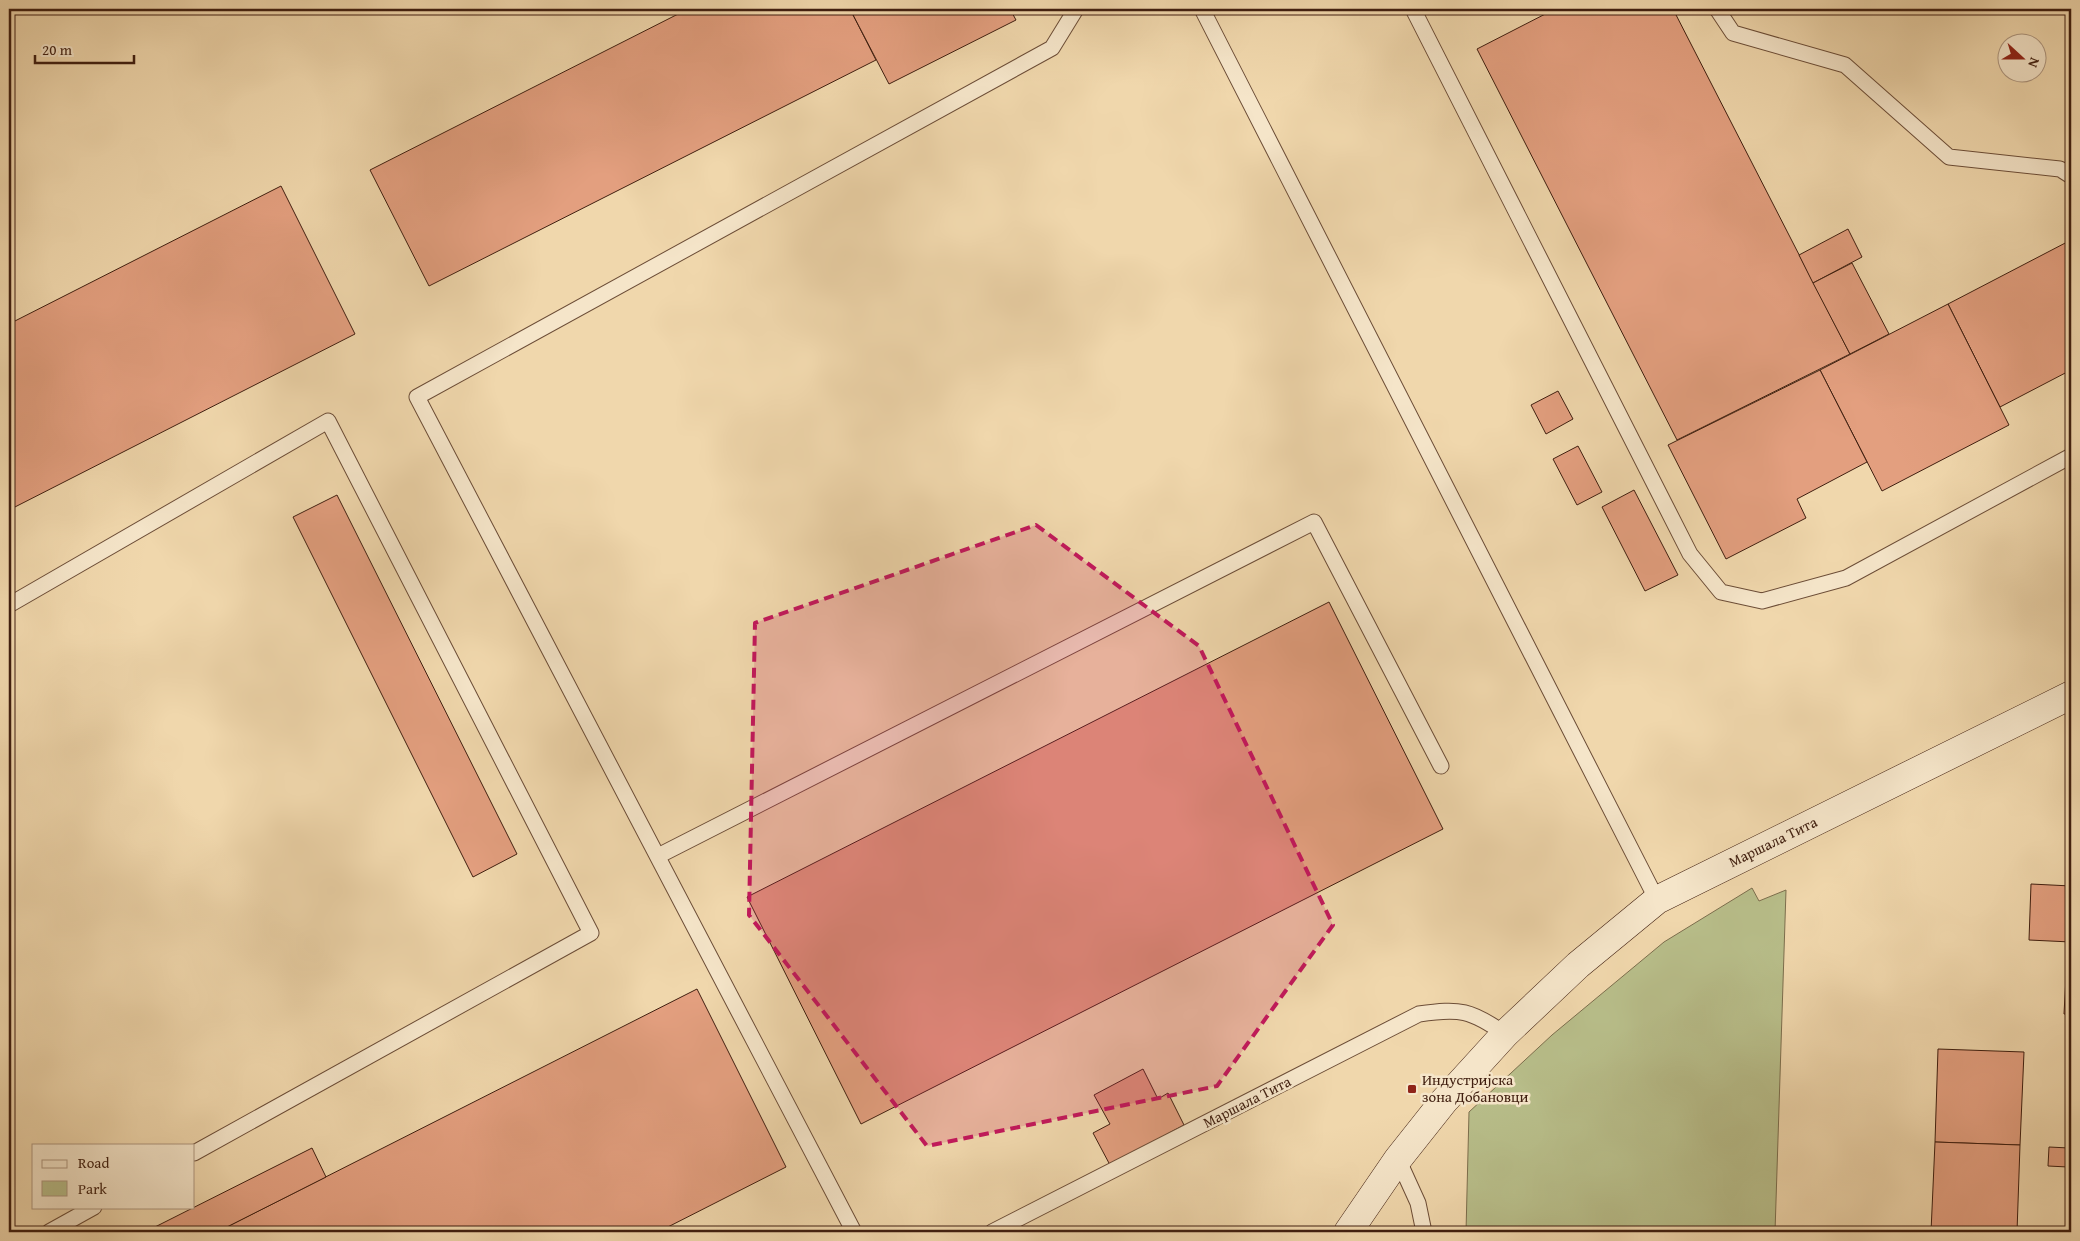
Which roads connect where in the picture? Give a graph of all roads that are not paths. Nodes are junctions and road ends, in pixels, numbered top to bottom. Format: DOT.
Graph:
graph roads {
  1 [pos="1076,9"];
  2 [pos="1202,9"];
  3 [pos="1413,9"];
  4 [pos="1717,9"];
  5 [pos="2071,176"];
  6 [pos="2071,456"];
  7 [pos="9,605"];
  8 [pos="2071,695"];
  9 [pos="1440,766"];
  10 [pos="658,856"];
  11 [pos="1657,900"];
  12 [pos="1505,1034"];
  13 [pos="195,1151"];
  14 [pos="1398,1159"];
  15 [pos="92,1208"];
  16 [pos="49,1232"];
  17 [pos="854,1232"];
  18 [pos="992,1232"];
  19 [pos="1348,1232"];
  20 [pos="1424,1232"];
  1 -- 10 [label="lane"];
  2 -- 11 [label="lane"];
  3 -- 6 [label="lane"];
  4 -- 5 [label="lane"];
  7 -- 13 [label="lane"];
  8 -- 11 [label="main road, Маршала Тита"];
  9 -- 10 [label="lane"];
  10 -- 17 [label="lane"];
  11 -- 12 [label="main road, Маршала Тита"];
  12 -- 14 [label="main road, Маршала Тита"];
  12 -- 18 [label="lane, Маршала Тита"];
  14 -- 19 [label="main road, Маршала Тита"];
  14 -- 20 [label="lane"];
  15 -- 16 [label="lane"];
}
